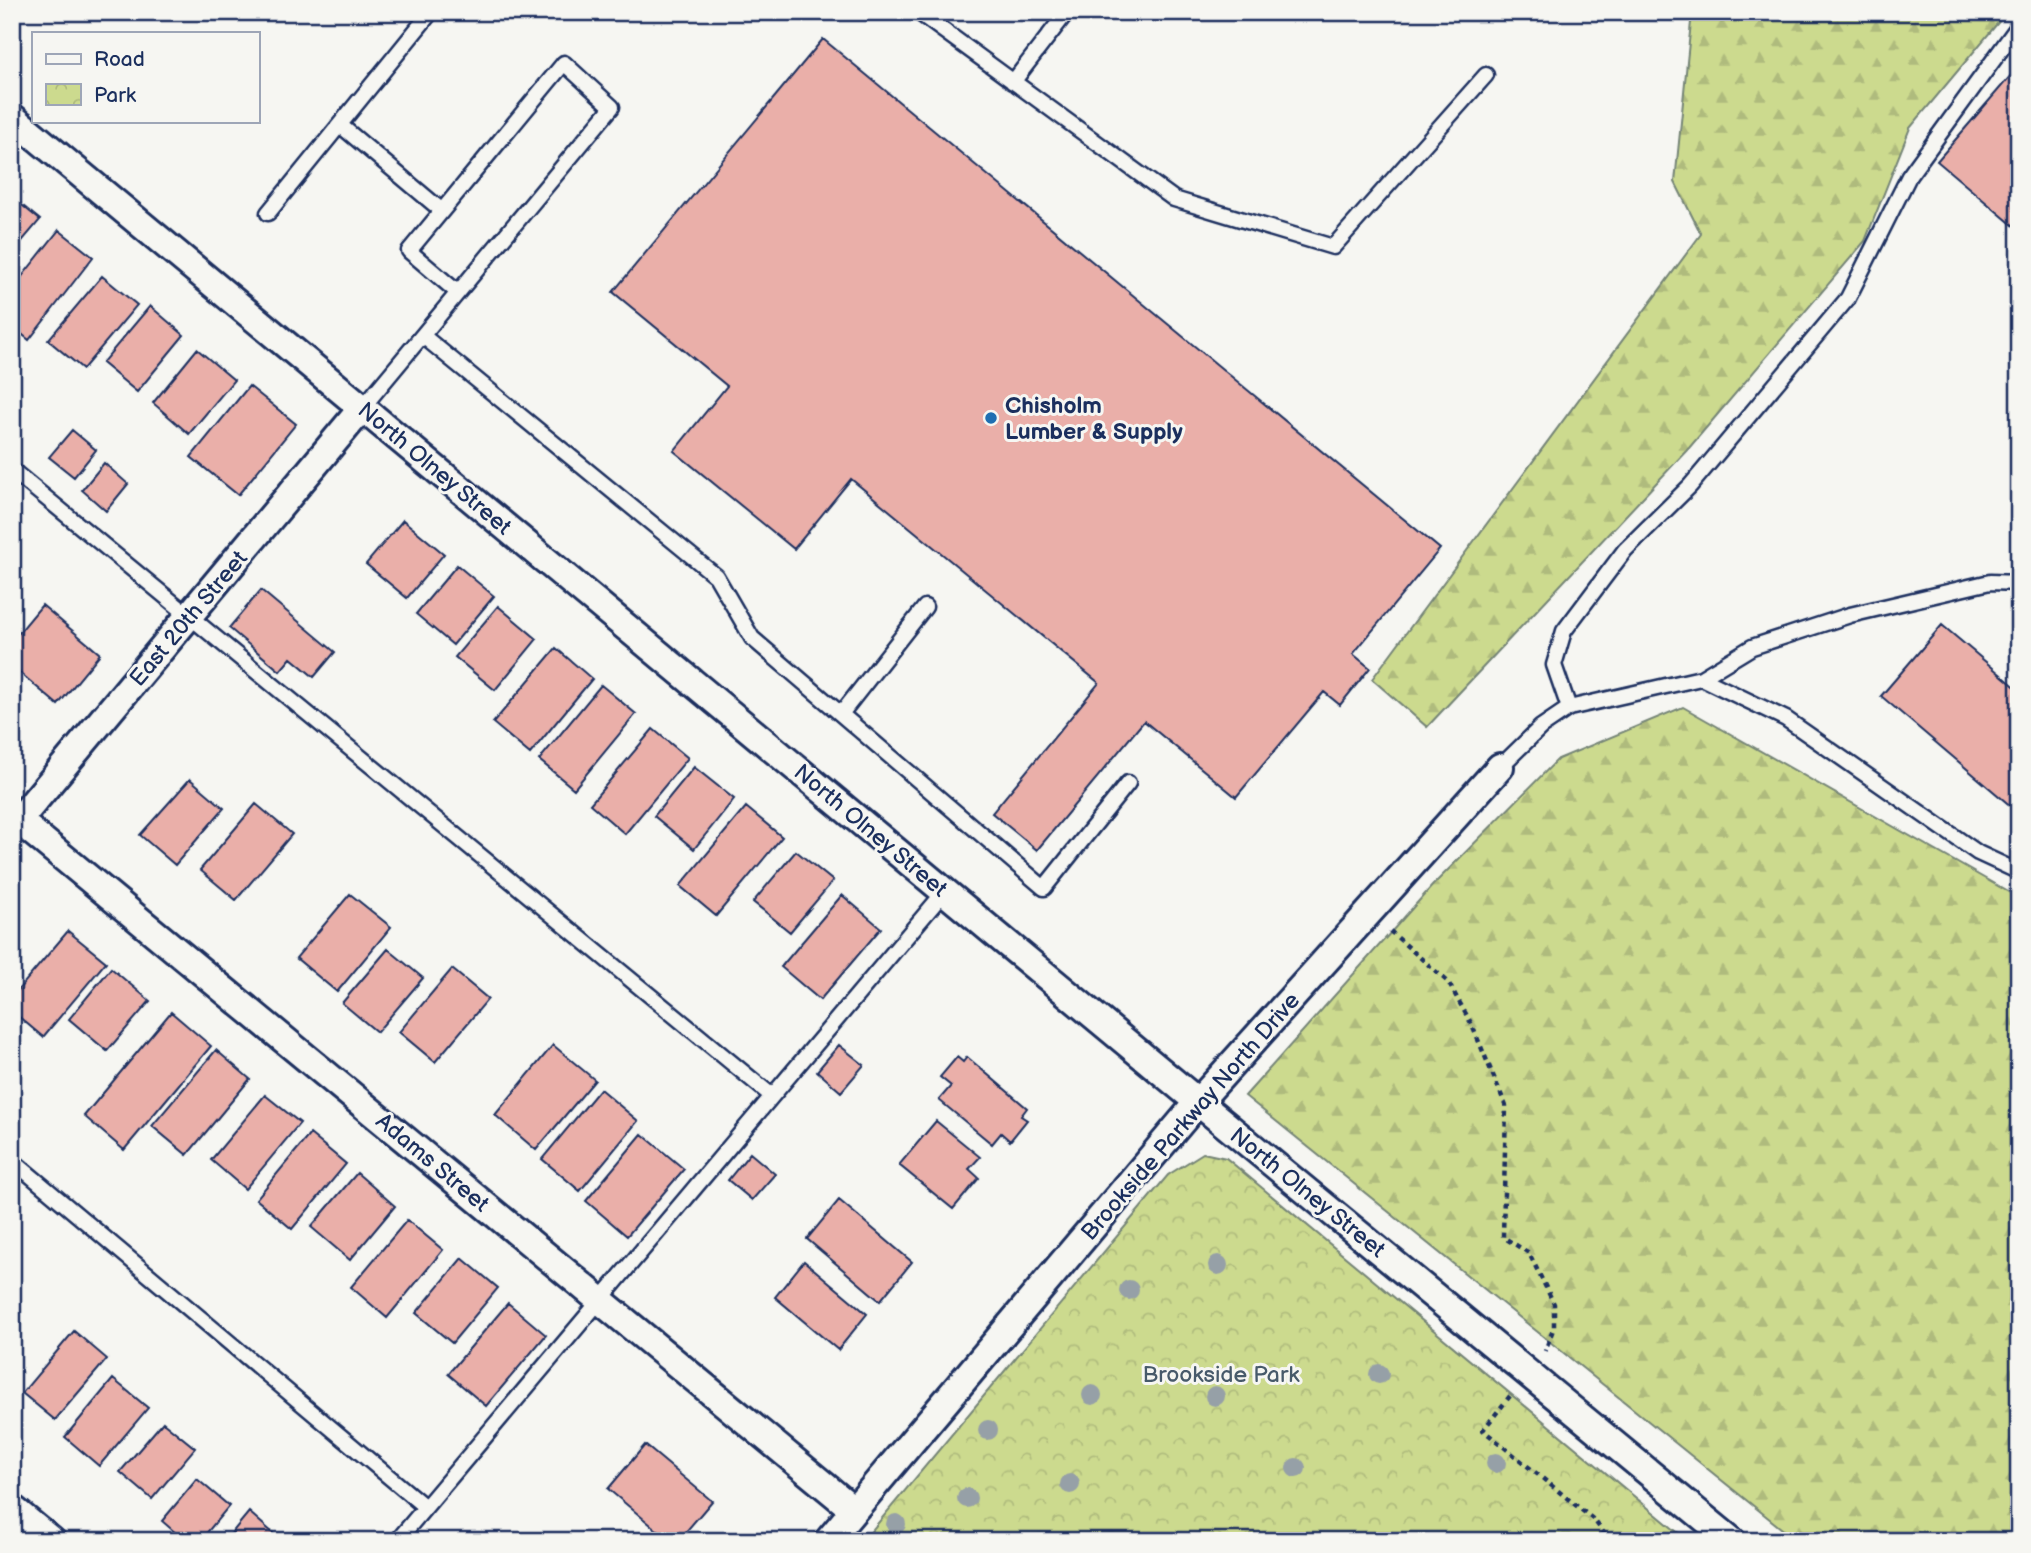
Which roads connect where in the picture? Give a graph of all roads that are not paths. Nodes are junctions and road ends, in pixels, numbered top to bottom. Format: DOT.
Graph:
graph roads {
  1 [pos="431,12"];
  2 [pos="918,12"];
  3 [pos="1067,12"];
  4 [pos="2019,25"];
  5 [pos="1486,75"];
  6 [pos="1013,82"];
  7 [pos="12,117"];
  8 [pos="340,125"];
  9 [pos="441,210"];
  10 [pos="268,213"];
  11 [pos="457,292"];
  12 [pos="423,335"];
  13 [pos="363,407"];
  14 [pos="12,470"];
  15 [pos="2019,583"];
  16 [pos="925,607"];
  17 [pos="190,615"];
  18 [pos="1701,678"];
  19 [pos="1569,708"];
  20 [pos="841,714"];
  21 [pos="1500,767"];
  22 [pos="1128,783"];
  23 [pos="14,821"];
  24 [pos="2019,872"];
  25 [pos="945,891"];
  26 [pos="772,1096"];
  27 [pos="1198,1102"];
  28 [pos="12,1160"];
  29 [pos="600,1300"];
  30 [pos="425,1507"];
  31 [pos="12,1508"];
  32 [pos="854,1510"];
  33 [pos="52,1541"];
  34 [pos="397,1541"];
  35 [pos="828,1541"];
  36 [pos="1732,1541"];
  1 -- 8 [label="lane"];
  2 -- 6 [label="lane"];
  3 -- 6 [label="lane"];
  4 -- 19 [label="lane"];
  5 -- 6 [label="lane"];
  7 -- 13 [label="street, North Olney Street"];
  8 -- 9 [label="lane"];
  8 -- 10 [label="lane"];
  9 -- 11 [label="lane"];
  9 -- 11 [label="lane"];
  11 -- 12 [label="lane"];
  12 -- 13 [label="lane"];
  12 -- 20 [label="lane"];
  13 -- 17 [label="street, East 20th Street"];
  13 -- 25 [label="street, North Olney Street"];
  14 -- 17 [label="lane"];
  15 -- 18 [label="lane"];
  16 -- 20 [label="lane"];
  17 -- 23 [label="street, East 20th Street"];
  17 -- 26 [label="lane"];
  18 -- 19 [label="lane"];
  18 -- 24 [label="lane"];
  19 -- 21 [label="lane, Brookside Parkway North Drive"];
  20 -- 22 [label="lane"];
  21 -- 27 [label="street, Brookside Parkway North Drive"];
  23 -- 29 [label="street, Adams Street"];
  25 -- 26 [label="lane"];
  25 -- 27 [label="street, North Olney Street"];
  26 -- 29 [label="lane"];
  27 -- 32 [label="street, Brookside Parkway North Drive"];
  27 -- 36 [label="street, North Olney Street"];
  28 -- 30 [label="lane"];
  29 -- 30 [label="lane"];
  29 -- 32 [label="street, Adams Street"];
  30 -- 34 [label="lane"];
  31 -- 33 [label="street"];
  32 -- 35 [label="street, Brookside Parkway North Drive"];
}
